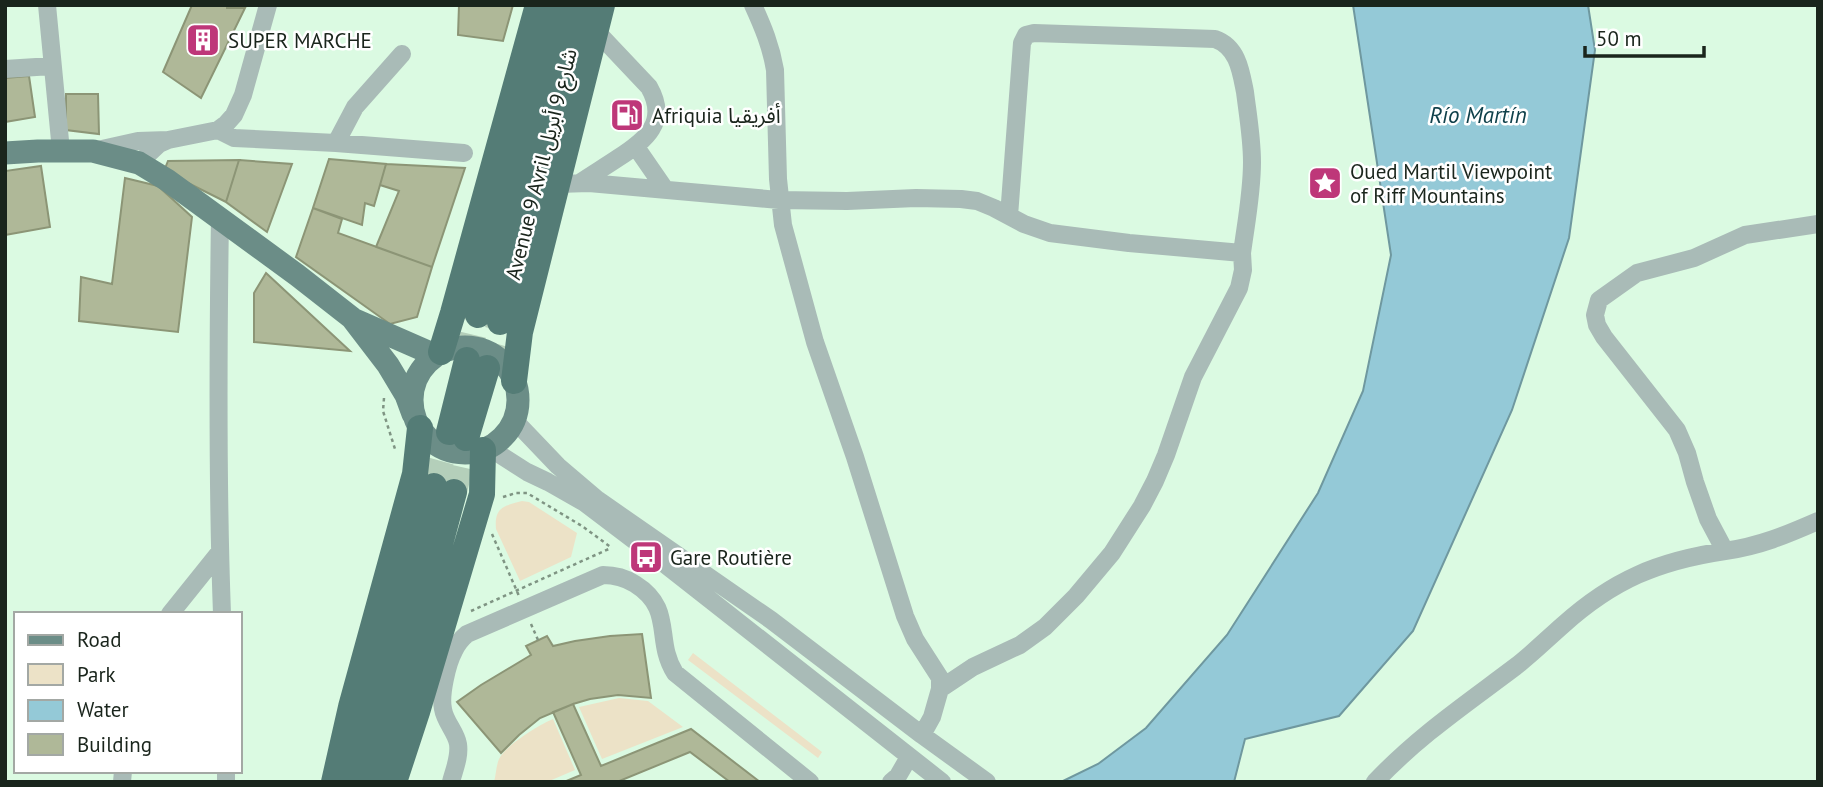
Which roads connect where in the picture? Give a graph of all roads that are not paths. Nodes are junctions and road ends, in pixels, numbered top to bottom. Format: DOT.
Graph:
graph roads {
  1 [pos="47,5"];
  2 [pos="268,5"];
  3 [pos="538,5"];
  4 [pos="558,5"];
  5 [pos="580,5"];
  6 [pos="602,5"];
  7 [pos="753,5"];
  8 [pos="597,32"];
  9 [pos="402,54"];
  10 [pos="52,66"];
  11 [pos="5,69"];
  12 [pos="218,130"];
  13 [pos="168,140"];
  14 [pos="336,143"];
  15 [pos="636,147"];
  16 [pos="61,150"];
  17 [pos="93,151"];
  18 [pos="5,153"];
  19 [pos="464,153"];
  20 [pos="139,163"];
  21 [pos="569,183"];
  22 [pos="665,189"];
  23 [pos="779,200"];
  24 [pos="1009,216"];
  25 [pos="220,217"];
  26 [pos="1818,224"];
  27 [pos="1242,253"];
  28 [pos="352,318"];
  29 [pos="438,354"];
  30 [pos="477,364"];
  31 [pos="514,381"];
  32 [pos="514,420"];
  33 [pos="416,421"];
  34 [pos="471,442"];
  35 [pos="1818,521"];
  36 [pos="1725,551"];
  37 [pos="219,553"];
  38 [pos="172,612"];
  39 [pos="222,612"];
  40 [pos="940,689"];
  41 [pos="922,735"];
  42 [pos="909,757"];
  43 [pos="986,781"];
  44 [pos="334,782"];
  45 [pos="355,782"];
  46 [pos="376,782"];
  47 [pos="394,782"];
  48 [pos="451,782"];
  49 [pos="810,782"];
  50 [pos="891,782"];
  51 [pos="942,782"];
  52 [pos="1375,782"];
  1 -- 10 [label="street"];
  2 -- 12 [label="street"];
  3 -- 29 [label="highway"];
  4 -- 5 [label="highway, Avenue 9 Avril شارع 9 أبريل"];
  6 -- 8 [label="highway"];
  7 -- 23 [label="street"];
  8 -- 15 [label="street"];
  8 -- 21 [label="highway"];
  9 -- 14 [label="street"];
  10 -- 11 [label="street"];
  10 -- 16 [label="street"];
  12 -- 13 [label="street"];
  12 -- 14 [label="street"];
  13 -- 17 [label="street"];
  13 -- 20 [label="street"];
  14 -- 19 [label="street"];
  15 -- 21 [label="street"];
  15 -- 22 [label="street"];
  16 -- 17 [label="main road"];
  16 -- 18 [label="main road"];
  17 -- 20 [label="main road"];
  20 -- 25 [label="main road"];
  21 -- 22 [label="street"];
  21 -- 31 [label="highway"];
  22 -- 23 [label="street"];
  23 -- 24 [label="street"];
  23 -- 40 [label="street"];
  24 -- 27 [label="street"];
  24 -- 27 [label="street"];
  25 -- 28 [label="main road"];
  25 -- 37 [label="street"];
  26 -- 36 [label="street"];
  27 -- 40 [label="street"];
  28 -- 29 [label="main road"];
  28 -- 33 [label="main road"];
  29 -- 31 [label="main road"];
  29 -- 33 [label="main road"];
  30 -- 34 [label="highway"];
  31 -- 32 [label="main road"];
  32 -- 34 [label="main road"];
  32 -- 41 [label="street"];
  33 -- 34 [label="main road"];
  33 -- 44 [label="highway"];
  34 -- 42 [label="street"];
  34 -- 47 [label="highway"];
  35 -- 36 [label="street"];
  36 -- 52 [label="street"];
  37 -- 38 [label="street"];
  37 -- 39 [label="street"];
  40 -- 41 [label="street"];
  41 -- 43 [label="street"];
  42 -- 50 [label="street"];
  42 -- 51 [label="street"];
  45 -- 46 [label="highway"];
  48 -- 49 [label="street"];
}
